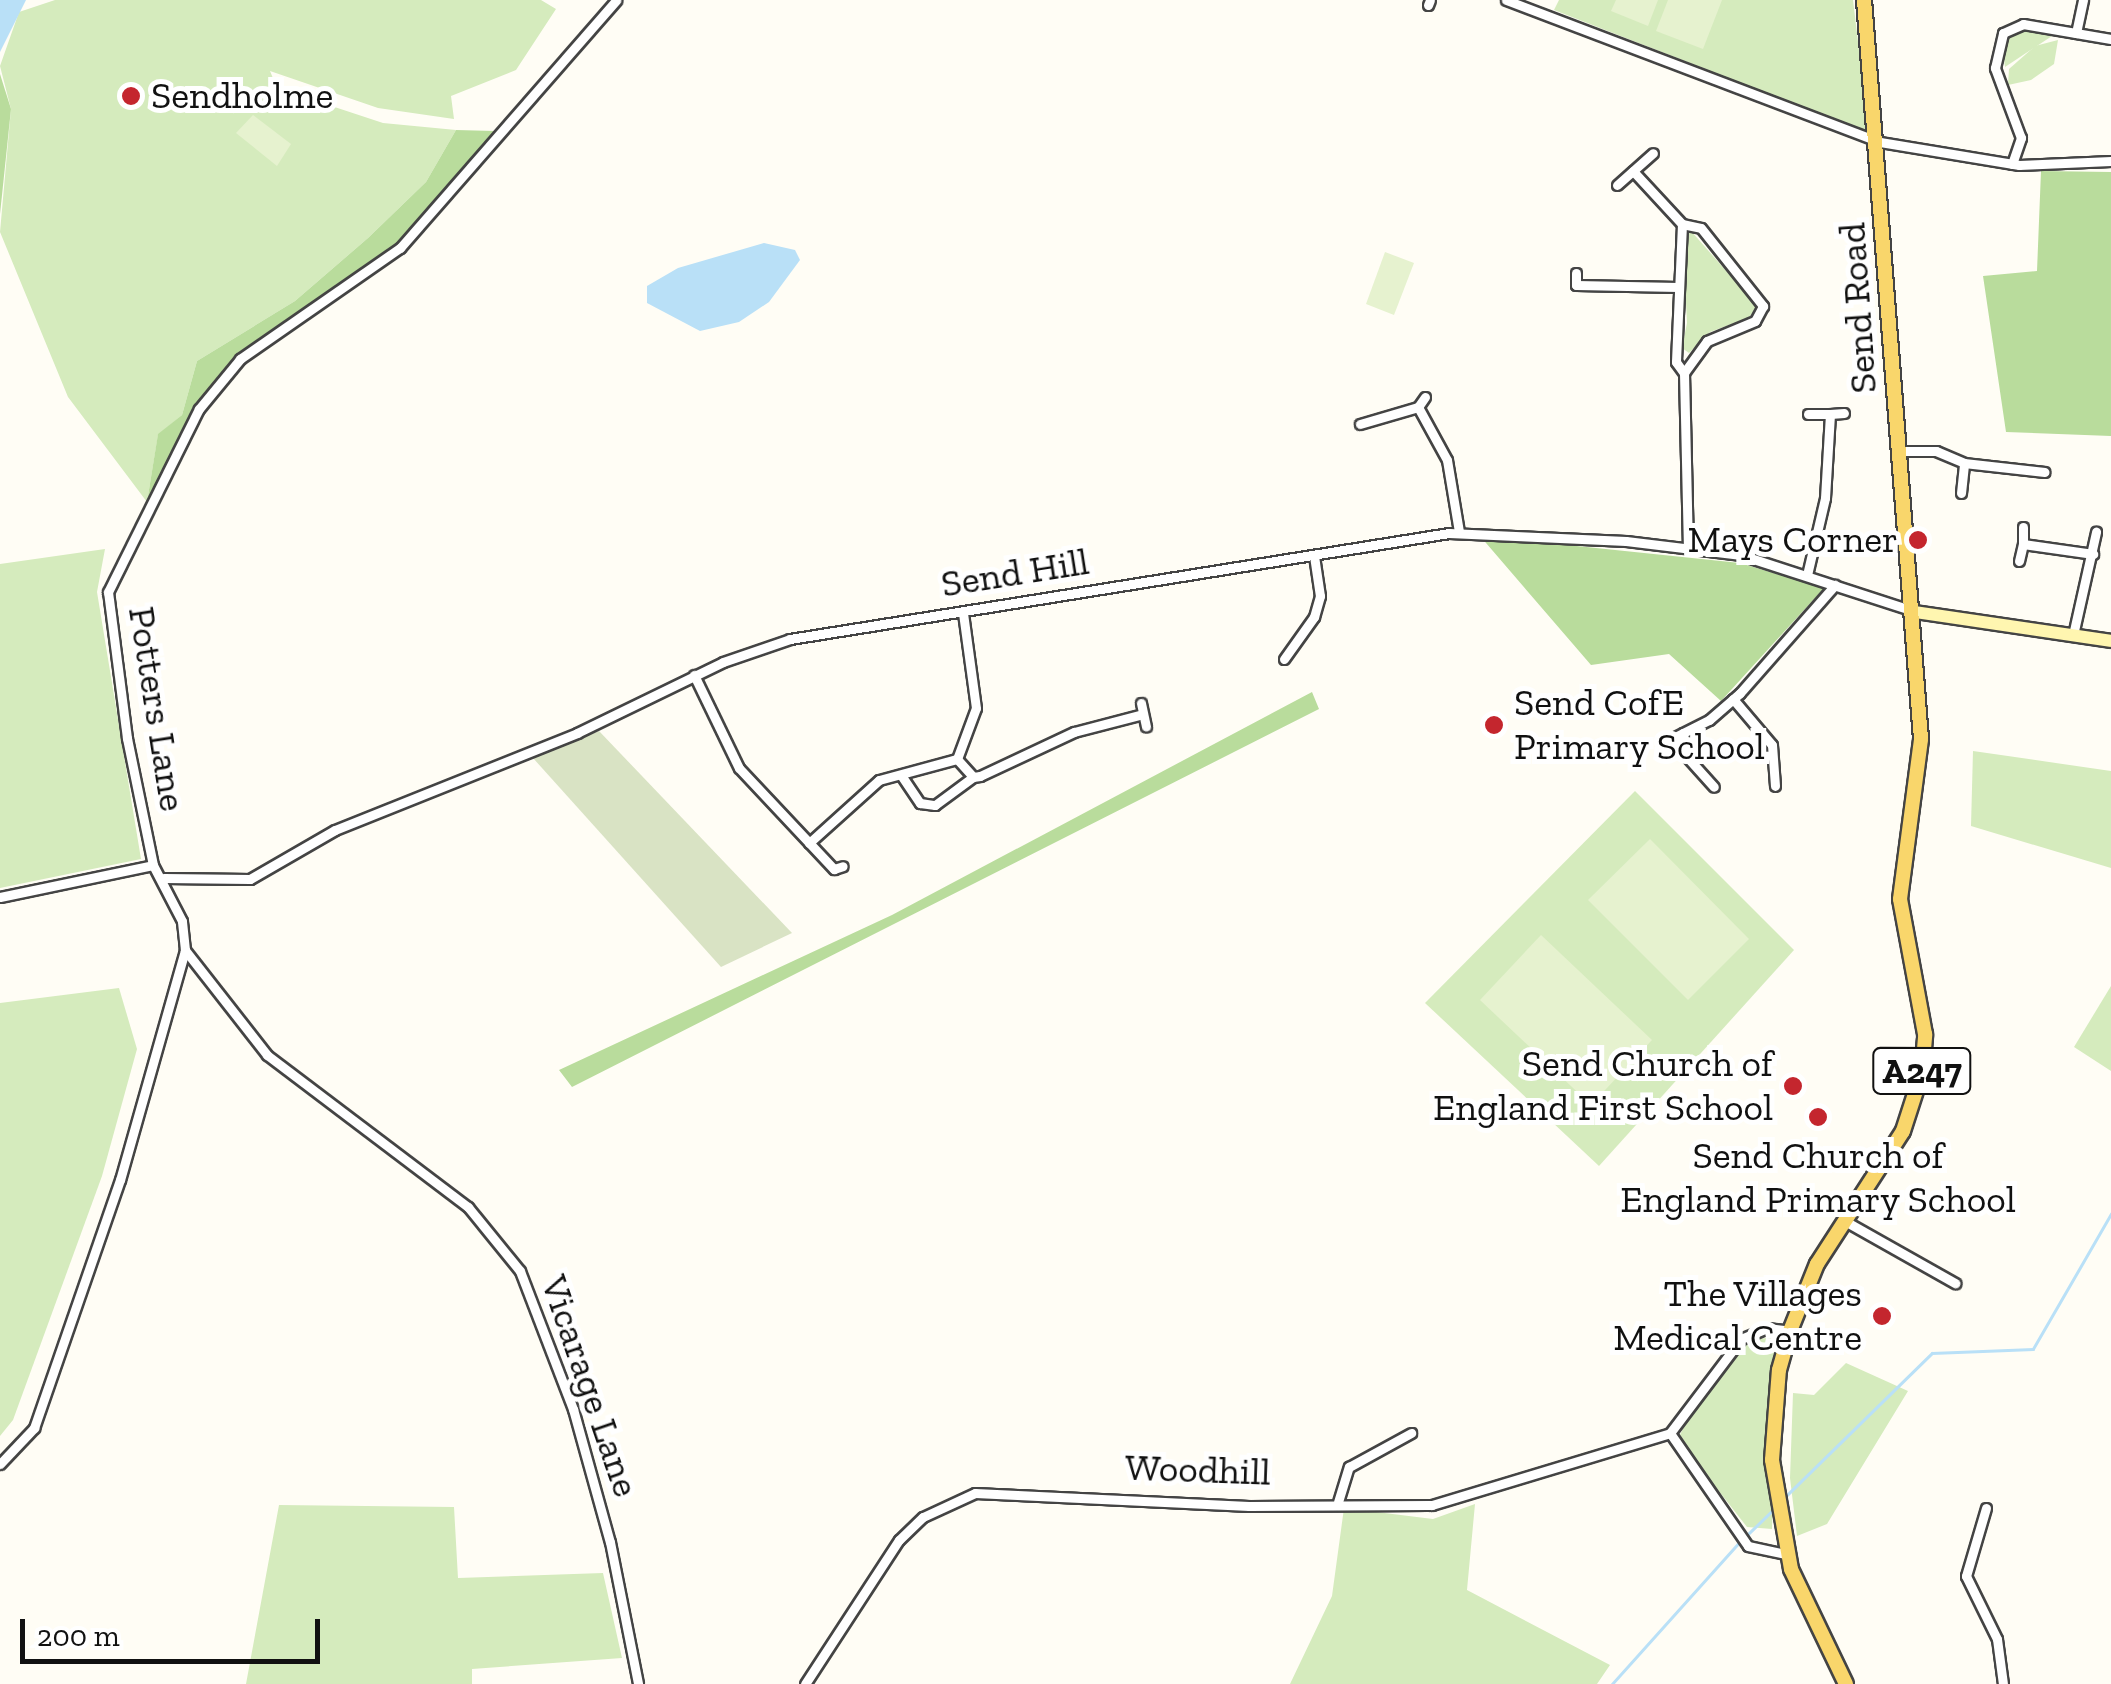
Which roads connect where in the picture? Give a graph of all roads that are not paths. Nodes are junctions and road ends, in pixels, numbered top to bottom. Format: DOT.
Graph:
graph roads {
  1 [pos="616,0"];
  2 [pos="1506,0"];
  3 [pos="1864,0"];
  4 [pos="2083,0"];
  5 [pos="2076,33"];
  6 [pos="2111,38"];
  7 [pos="1880,142"];
  8 [pos="1653,154"];
  9 [pos="2111,161"];
  10 [pos="2012,164"];
  11 [pos="1633,171"];
  12 [pos="1617,185"];
  13 [pos="1682,224"];
  14 [pos="1576,273"];
  15 [pos="1678,287"];
  16 [pos="1684,374"];
  17 [pos="1424,397"];
  18 [pos="1418,407"];
  19 [pos="1844,412"];
  20 [pos="1808,414"];
  21 [pos="1830,414"];
  22 [pos="1360,424"];
  23 [pos="1901,451"];
  24 [pos="1964,463"];
  25 [pos="2044,472"];
  26 [pos="1961,493"];
  27 [pos="1461,522"];
  28 [pos="2023,528"];
  29 [pos="2096,532"];
  30 [pos="2023,544"];
  31 [pos="1688,549"];
  32 [pos="2094,554"];
  33 [pos="1314,556"];
  34 [pos="2019,560"];
  35 [pos="1807,575"];
  36 [pos="1835,585"];
  37 [pos="962,612"];
  38 [pos="1915,612"];
  39 [pos="2073,635"];
  40 [pos="2111,641"];
  41 [pos="1284,659"];
  42 [pos="694,676"];
  43 [pos="1732,699"];
  44 [pos="1141,703"];
  45 [pos="1683,733"];
  46 [pos="1670,740"];
  47 [pos="957,760"];
  48 [pos="901,775"];
  49 [pos="973,777"];
  50 [pos="1714,786"];
  51 [pos="1775,786"];
  52 [pos="809,843"];
  53 [pos="153,865"];
  54 [pos="843,866"];
  55 [pos="164,878"];
  56 [pos="0,897"];
  57 [pos="185,950"];
  58 [pos="1843,1220"];
  59 [pos="1956,1283"];
  60 [pos="1790,1331"];
  61 [pos="1411,1433"];
  62 [pos="1670,1433"];
  63 [pos="0,1464"];
  64 [pos="1338,1502"];
  65 [pos="1986,1508"];
  66 [pos="1786,1554"];
  67 [pos="638,1684"];
  68 [pos="805,1684"];
  69 [pos="1846,1684"];
  70 [pos="2004,1684"];
  1 -- 53 [label="street, Potters Lane"];
  2 -- 7 [label="street"];
  3 -- 7 [label="main road, Send Road / A247"];
  4 -- 5 [label="street"];
  5 -- 6 [label="street"];
  5 -- 10 [label="street"];
  7 -- 10 [label="street"];
  7 -- 23 [label="main road, Send Road / A247"];
  8 -- 11 [label="street"];
  9 -- 10 [label="street"];
  11 -- 12 [label="street"];
  11 -- 13 [label="street"];
  13 -- 15 [label="street"];
  13 -- 16 [label="street"];
  14 -- 15 [label="street"];
  15 -- 16 [label="street"];
  16 -- 31 [label="street"];
  17 -- 18 [label="street"];
  18 -- 22 [label="street"];
  18 -- 27 [label="street"];
  19 -- 21 [label="street"];
  20 -- 21 [label="street"];
  21 -- 35 [label="street"];
  23 -- 24 [label="street"];
  23 -- 38 [label="main road, Send Road / A247"];
  24 -- 25 [label="street"];
  24 -- 26 [label="street"];
  27 -- 31 [label="street, Send Hill"];
  27 -- 33 [label="street, Send Hill"];
  28 -- 30 [label="street"];
  29 -- 32 [label="street"];
  30 -- 32 [label="street"];
  30 -- 34 [label="street"];
  31 -- 35 [label="street, Send Hill"];
  32 -- 39 [label="street"];
  33 -- 37 [label="street, Send Hill"];
  33 -- 41 [label="street"];
  35 -- 36 [label="street, Send Hill"];
  36 -- 38 [label="street, Send Hill"];
  36 -- 43 [label="street"];
  37 -- 42 [label="street, Send Hill"];
  37 -- 47 [label="street"];
  38 -- 39 [label="main road"];
  38 -- 58 [label="main road, A247"];
  39 -- 40 [label="main road"];
  42 -- 52 [label="street"];
  42 -- 55 [label="street, Send Hill"];
  43 -- 45 [label="street"];
  43 -- 51 [label="street"];
  44 -- 49 [label="street"];
  45 -- 46 [label="street"];
  45 -- 50 [label="street"];
  47 -- 48 [label="street"];
  47 -- 49 [label="street"];
  48 -- 49 [label="street"];
  48 -- 52 [label="street"];
  52 -- 54 [label="street"];
  53 -- 55 [label="street, Potters Lane"];
  53 -- 56 [label="street"];
  55 -- 57 [label="street, Potters Lane"];
  57 -- 63 [label="street"];
  57 -- 67 [label="street, Vicarage Lane"];
  58 -- 59 [label="street"];
  58 -- 60 [label="main road, A247"];
  60 -- 62 [label="street"];
  60 -- 66 [label="main road, A247"];
  61 -- 64 [label="street"];
  62 -- 64 [label="street, Woodhill"];
  62 -- 66 [label="street"];
  64 -- 68 [label="street, Woodhill"];
  65 -- 70 [label="street"];
  66 -- 69 [label="main road, A247"];
}
